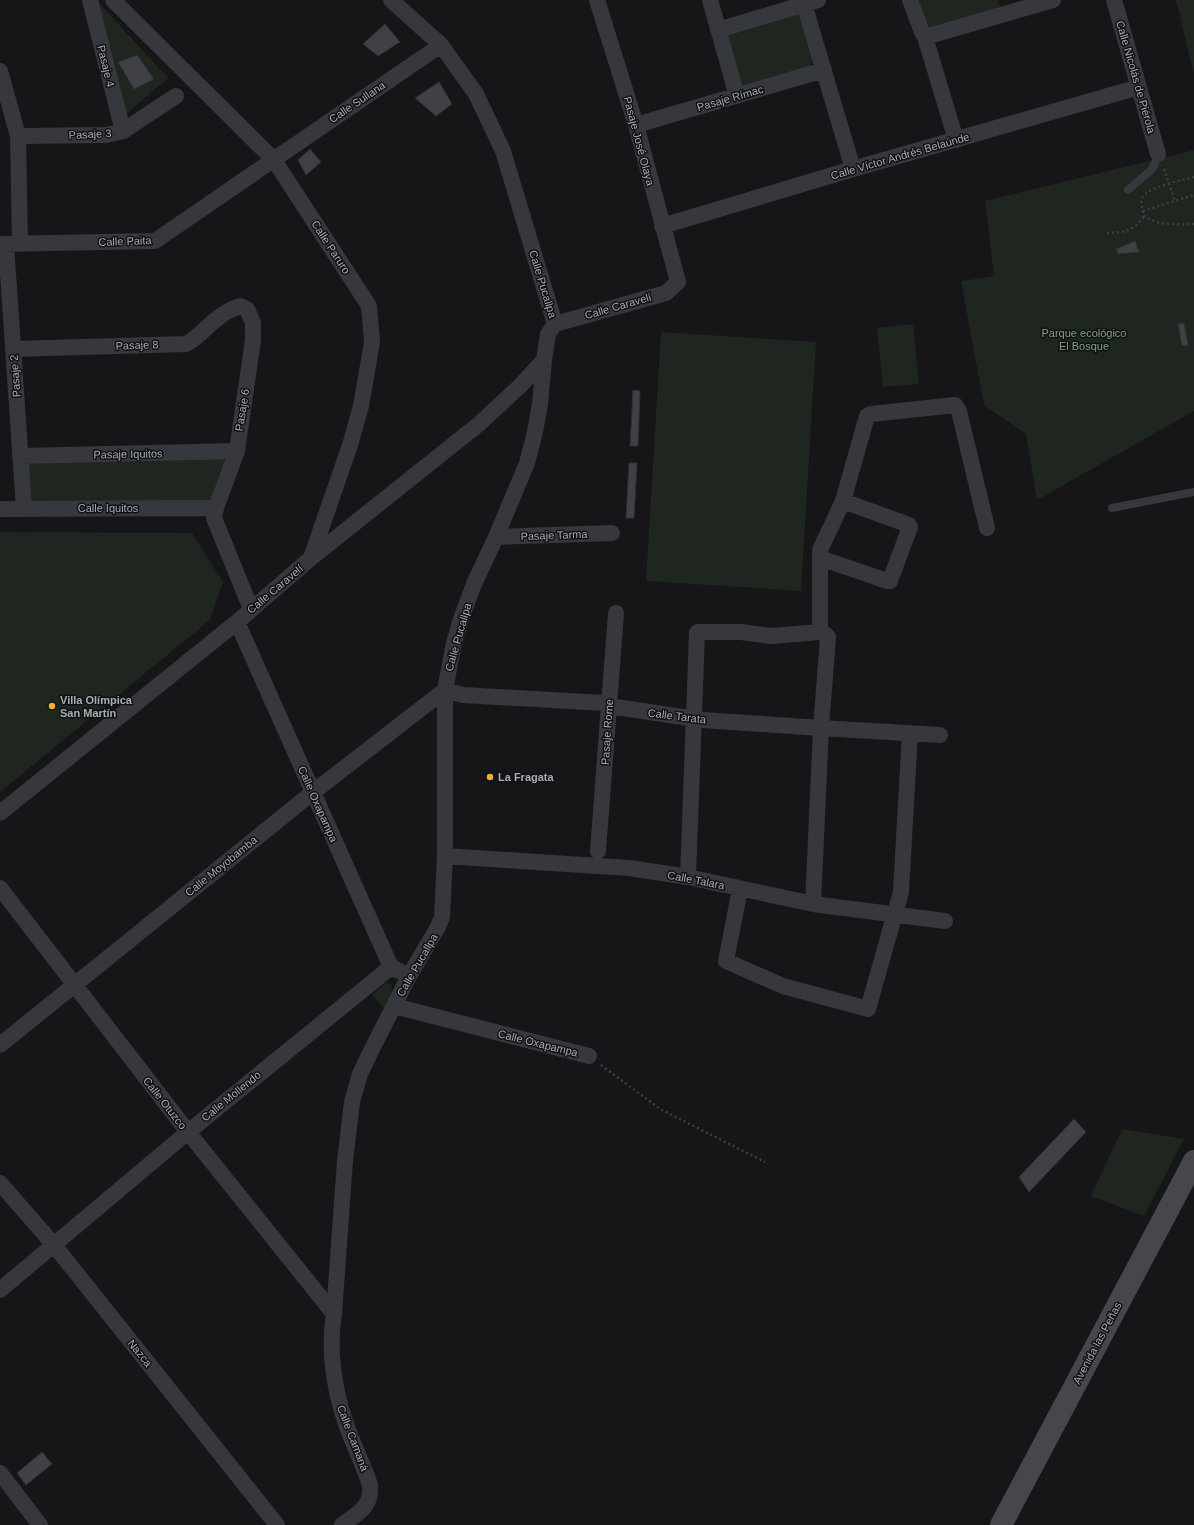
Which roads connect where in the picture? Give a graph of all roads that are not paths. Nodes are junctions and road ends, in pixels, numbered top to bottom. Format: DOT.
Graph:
graph roads {
  1 [pos="90,0"];
  2 [pos="113,0"];
  3 [pos="597,0"];
  4 [pos="710,0"];
  5 [pos="910,0"];
  6 [pos="1053,0"];
  7 [pos="1114,0"];
  8 [pos="395,1"];
  9 [pos="811,2"];
  10 [pos="1007,7"];
  11 [pos="718,30"];
  12 [pos="925,37"];
  13 [pos="441,45"];
  14 [pos="824,70"];
  15 [pos="0,71"];
  16 [pos="1139,87"];
  17 [pos="176,96"];
  18 [pos="737,96"];
  19 [pos="636,125"];
  20 [pos="123,132"];
  21 [pos="18,136"];
  22 [pos="956,140"];
  23 [pos="1158,154"];
  24 [pos="274,160"];
  25 [pos="852,169"];
  26 [pos="1128,190"];
  27 [pos="662,226"];
  28 [pos="9,244"];
  29 [pos="678,282"];
  30 [pos="247,309"];
  31 [pos="555,324"];
  32 [pos="13,349"];
  33 [pos="544,360"];
  34 [pos="237,451"];
  35 [pos="20,456"];
  36 [pos="1194,492"];
  37 [pos="843,501"];
  38 [pos="24,508"];
  39 [pos="216,508"];
  40 [pos="1112,508"];
  41 [pos="0,509"];
  42 [pos="987,528"];
  43 [pos="612,533"];
  44 [pos="496,537"];
  45 [pos="311,558"];
  46 [pos="820,558"];
  47 [pos="251,609"];
  48 [pos="616,613"];
  49 [pos="237,622"];
  50 [pos="820,632"];
  51 [pos="445,690"];
  52 [pos="609,706"];
  53 [pos="694,719"];
  54 [pos="821,728"];
  55 [pos="910,733"];
  56 [pos="940,735"];
  57 [pos="312,793"];
  58 [pos="0,813"];
  59 [pos="598,851"];
  60 [pos="445,856"];
  61 [pos="688,877"];
  62 [pos="0,888"];
  63 [pos="740,889"];
  64 [pos="813,904"];
  65 [pos="895,915"];
  66 [pos="945,921"];
  67 [pos="391,967"];
  68 [pos="409,976"];
  69 [pos="74,984"];
  70 [pos="394,1006"];
  71 [pos="0,1045"];
  72 [pos="590,1056"];
  73 [pos="188,1132"];
  74 [pos="1194,1161"];
  75 [pos="0,1183"];
  76 [pos="54,1245"];
  77 [pos="0,1290"];
  78 [pos="334,1314"];
  79 [pos="0,1473"];
  80 [pos="40,1525"];
  81 [pos="277,1525"];
  82 [pos="342,1525"];
  83 [pos="1001,1525"];
  1 -- 20 [label="street, Pasaje 4"];
  2 -- 24 [label="street, Calle Paruro"];
  3 -- 19 [label="street, Pasaje José Olaya"];
  4 -- 11 [label="street"];
  5 -- 12 [label="street"];
  6 -- 10 [label="street"];
  7 -- 16 [label="street, Calle Nicolás de Piérola"];
  8 -- 13 [label="street, Calle Pucallpa"];
  9 -- 11 [label="street"];
  9 -- 14 [label="street"];
  10 -- 12 [label="street"];
  11 -- 18 [label="street"];
  12 -- 22 [label="street"];
  13 -- 24 [label="street, Calle Sullana"];
  13 -- 31 [label="street, Calle Pucallpa"];
  14 -- 18 [label="street, Pasaje Rímac"];
  14 -- 25 [label="street"];
  15 -- 21 [label="street, Pasaje 2"];
  16 -- 22 [label="street, Calle Víctor Andrés Belaúnde"];
  16 -- 23 [label="street, Calle Nicolás de Piérola"];
  17 -- 20 [label="street, Pasaje 3"];
  18 -- 19 [label="street, Pasaje Rímac"];
  19 -- 27 [label="street, Pasaje José Olaya"];
  20 -- 21 [label="street, Pasaje 3"];
  21 -- 28 [label="street, Pasaje 2"];
  22 -- 25 [label="street, Calle Víctor Andrés Belaúnde"];
  23 -- 26 [label="lane"];
  24 -- 28 [label="street, Calle Paita"];
  24 -- 45 [label="street, Calle Paruro"];
  25 -- 27 [label="street, Calle Víctor Andrés Belaúnde"];
  27 -- 29 [label="street, Pasaje José Olaya"];
  28 -- 32 [label="street, Pasaje 2"];
  29 -- 31 [label="street, Calle Caravelí"];
  30 -- 32 [label="street, Pasaje 8"];
  30 -- 34 [label="street, Pasaje 6"];
  31 -- 33 [label="street, Calle Pucallpa"];
  32 -- 35 [label="street, Pasaje 2"];
  33 -- 44 [label="street, Calle Pucallpa"];
  33 -- 45 [label="street, Calle Caravelí"];
  34 -- 35 [label="street, Pasaje Iquitos"];
  34 -- 39 [label="street, Pasaje 6"];
  35 -- 38 [label="street, Pasaje 2"];
  36 -- 40 [label="lane"];
  37 -- 42 [label="street"];
  37 -- 46 [label="street"];
  37 -- 46 [label="street"];
  38 -- 39 [label="street, Calle Iquitos"];
  38 -- 41 [label="street, Calle Iquitos"];
  39 -- 47 [label="street"];
  43 -- 44 [label="street, Pasaje Tarma"];
  44 -- 51 [label="street, Calle Pucallpa"];
  45 -- 47 [label="street, Calle Caravelí"];
  46 -- 50 [label="street"];
  47 -- 49 [label="street, Calle Caravelí"];
  48 -- 52 [label="street, Pasaje Rome"];
  49 -- 57 [label="street, Calle Oxapampa"];
  49 -- 58 [label="street, Calle Caravelí"];
  50 -- 53 [label="street"];
  50 -- 54 [label="street"];
  51 -- 52 [label="street, Calle Tarata"];
  51 -- 57 [label="street, Calle Moyobamba"];
  51 -- 60 [label="street, Calle Pucallpa"];
  52 -- 53 [label="street, Calle Tarata"];
  52 -- 59 [label="street, Pasaje Rome"];
  53 -- 54 [label="street, Calle Tarata"];
  53 -- 61 [label="street"];
  54 -- 55 [label="street, Calle Tarata"];
  54 -- 64 [label="street"];
  55 -- 56 [label="street, Calle Tarata"];
  55 -- 65 [label="street"];
  57 -- 67 [label="street, Calle Oxapampa"];
  57 -- 69 [label="street, Calle Moyobamba"];
  60 -- 61 [label="street, Calle Talara"];
  60 -- 68 [label="street, Calle Pucallpa"];
  61 -- 63 [label="street, Calle Talara"];
  62 -- 69 [label="street, Calle Otuzco"];
  63 -- 64 [label="street, Calle Talara"];
  63 -- 65 [label="street"];
  64 -- 65 [label="street, Calle Talara"];
  65 -- 66 [label="street, Calle Talara"];
  67 -- 68 [label="street"];
  67 -- 73 [label="street, Calle Mollendo"];
  68 -- 70 [label="street, Calle Pucallpa"];
  69 -- 71 [label="street, Calle Moyobamba"];
  69 -- 73 [label="street, Calle Otuzco"];
  70 -- 72 [label="street, Calle Oxapampa"];
  70 -- 78 [label="street, Calle Pucallpa"];
  73 -- 76 [label="street, Calle Mollendo"];
  73 -- 78 [label="street, Calle Otuzco"];
  74 -- 83 [label="street, Avenida las Peñas"];
  75 -- 76 [label="street, Nazca"];
  76 -- 77 [label="street, Calle Mollendo"];
  76 -- 81 [label="street, Nazca"];
  78 -- 82 [label="street, Calle Camaná"];
  79 -- 80 [label="street"];
}
